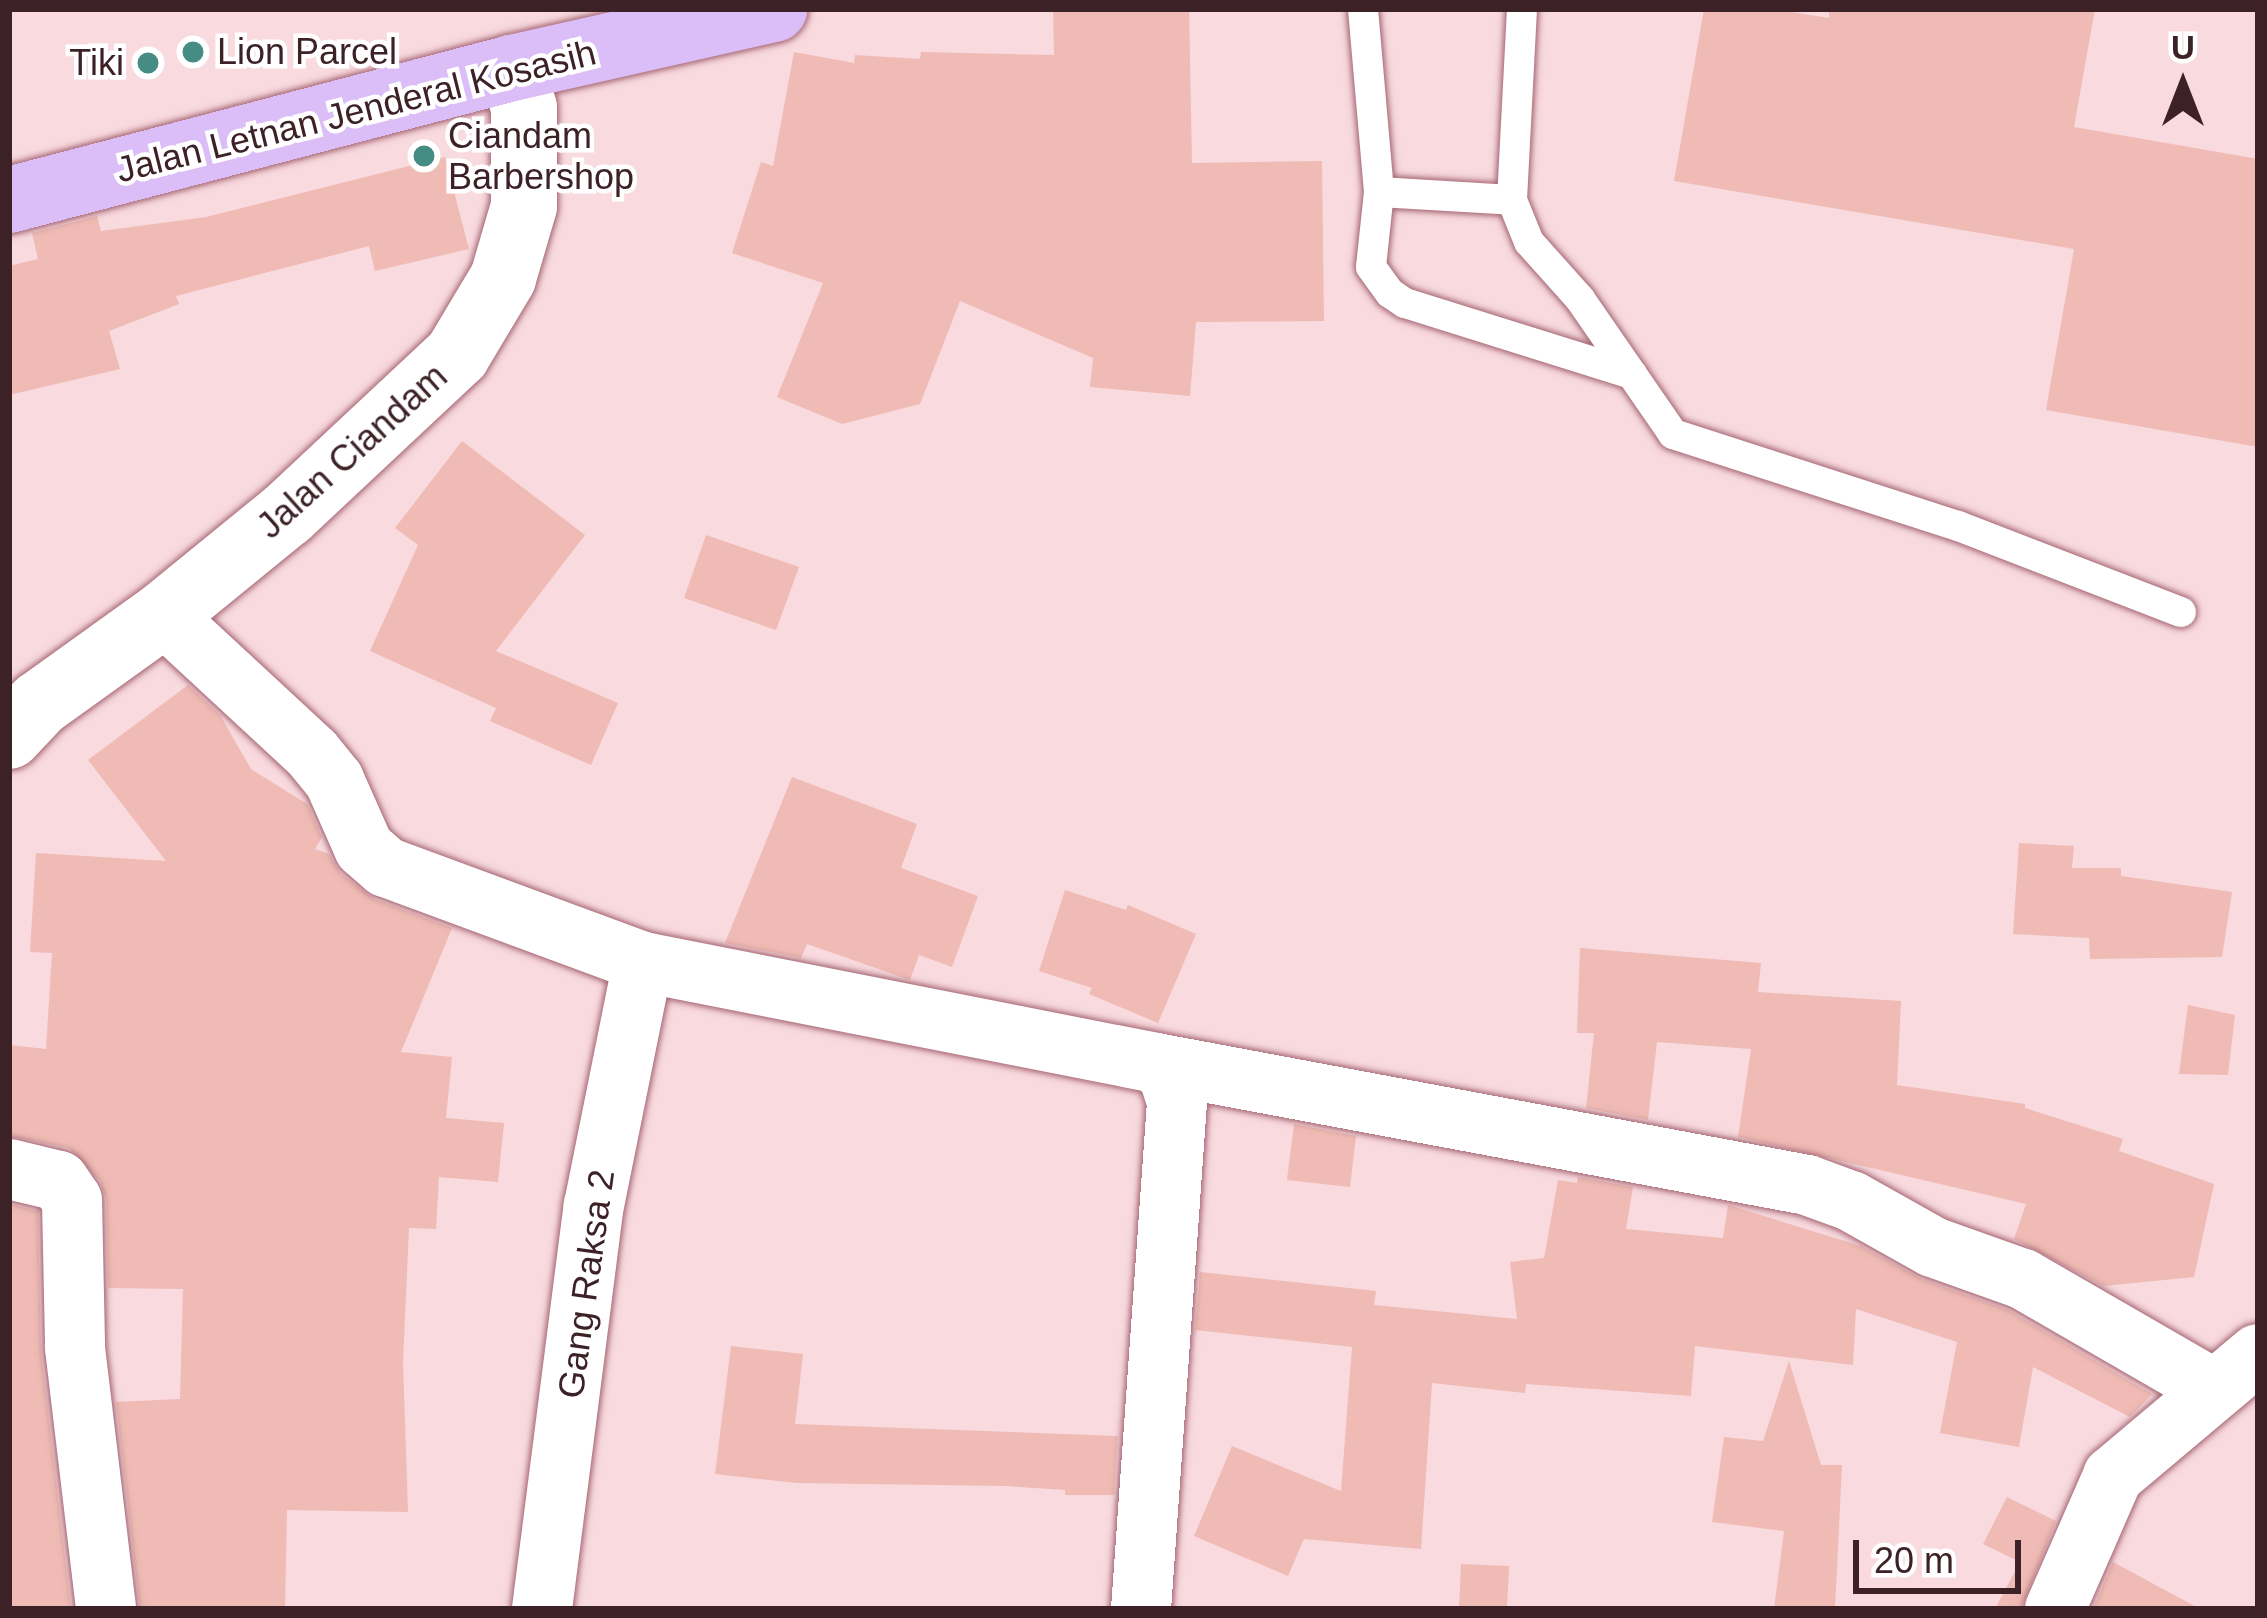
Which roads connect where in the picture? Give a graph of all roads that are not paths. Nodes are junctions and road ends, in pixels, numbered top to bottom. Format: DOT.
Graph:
graph roads {
  1 [pos="774,9"];
  2 [pos="1363,9"];
  3 [pos="1522,9"];
  4 [pos="618,27"];
  5 [pos="512,68"];
  6 [pos="1379,192"];
  7 [pos="9,200"];
  8 [pos="1512,200"];
  9 [pos="1632,374"];
  10 [pos="2181,612"];
  11 [pos="163,615"];
  12 [pos="9,736"];
  13 [pos="643,962"];
  14 [pos="1156,1064"];
  15 [pos="9,1169"];
  16 [pos="2235,1371"];
  17 [pos="106,1609"];
  18 [pos="542,1609"];
  19 [pos="1141,1609"];
  20 [pos="2055,1609"];
  1 -- 4 [label="highway, Jalan Letnan Jenderal Kosasih"];
  2 -- 6 [label="lane"];
  3 -- 8 [label="lane"];
  4 -- 5 [label="highway, Jalan Letnan Jenderal Kosasih"];
  5 -- 7 [label="highway, Jalan Letnan Jenderal Kosasih"];
  5 -- 11 [label="street, Jalan Ciandam"];
  6 -- 8 [label="lane"];
  6 -- 9 [label="lane"];
  8 -- 9 [label="lane"];
  9 -- 10 [label="lane"];
  11 -- 12 [label="street, Jalan Ciandam"];
  11 -- 13 [label="street"];
  13 -- 14 [label="street"];
  13 -- 18 [label="street, Gang Raksa 2"];
  14 -- 16 [label="street"];
  14 -- 19 [label="street"];
  15 -- 17 [label="street"];
  16 -- 20 [label="street"];
}
